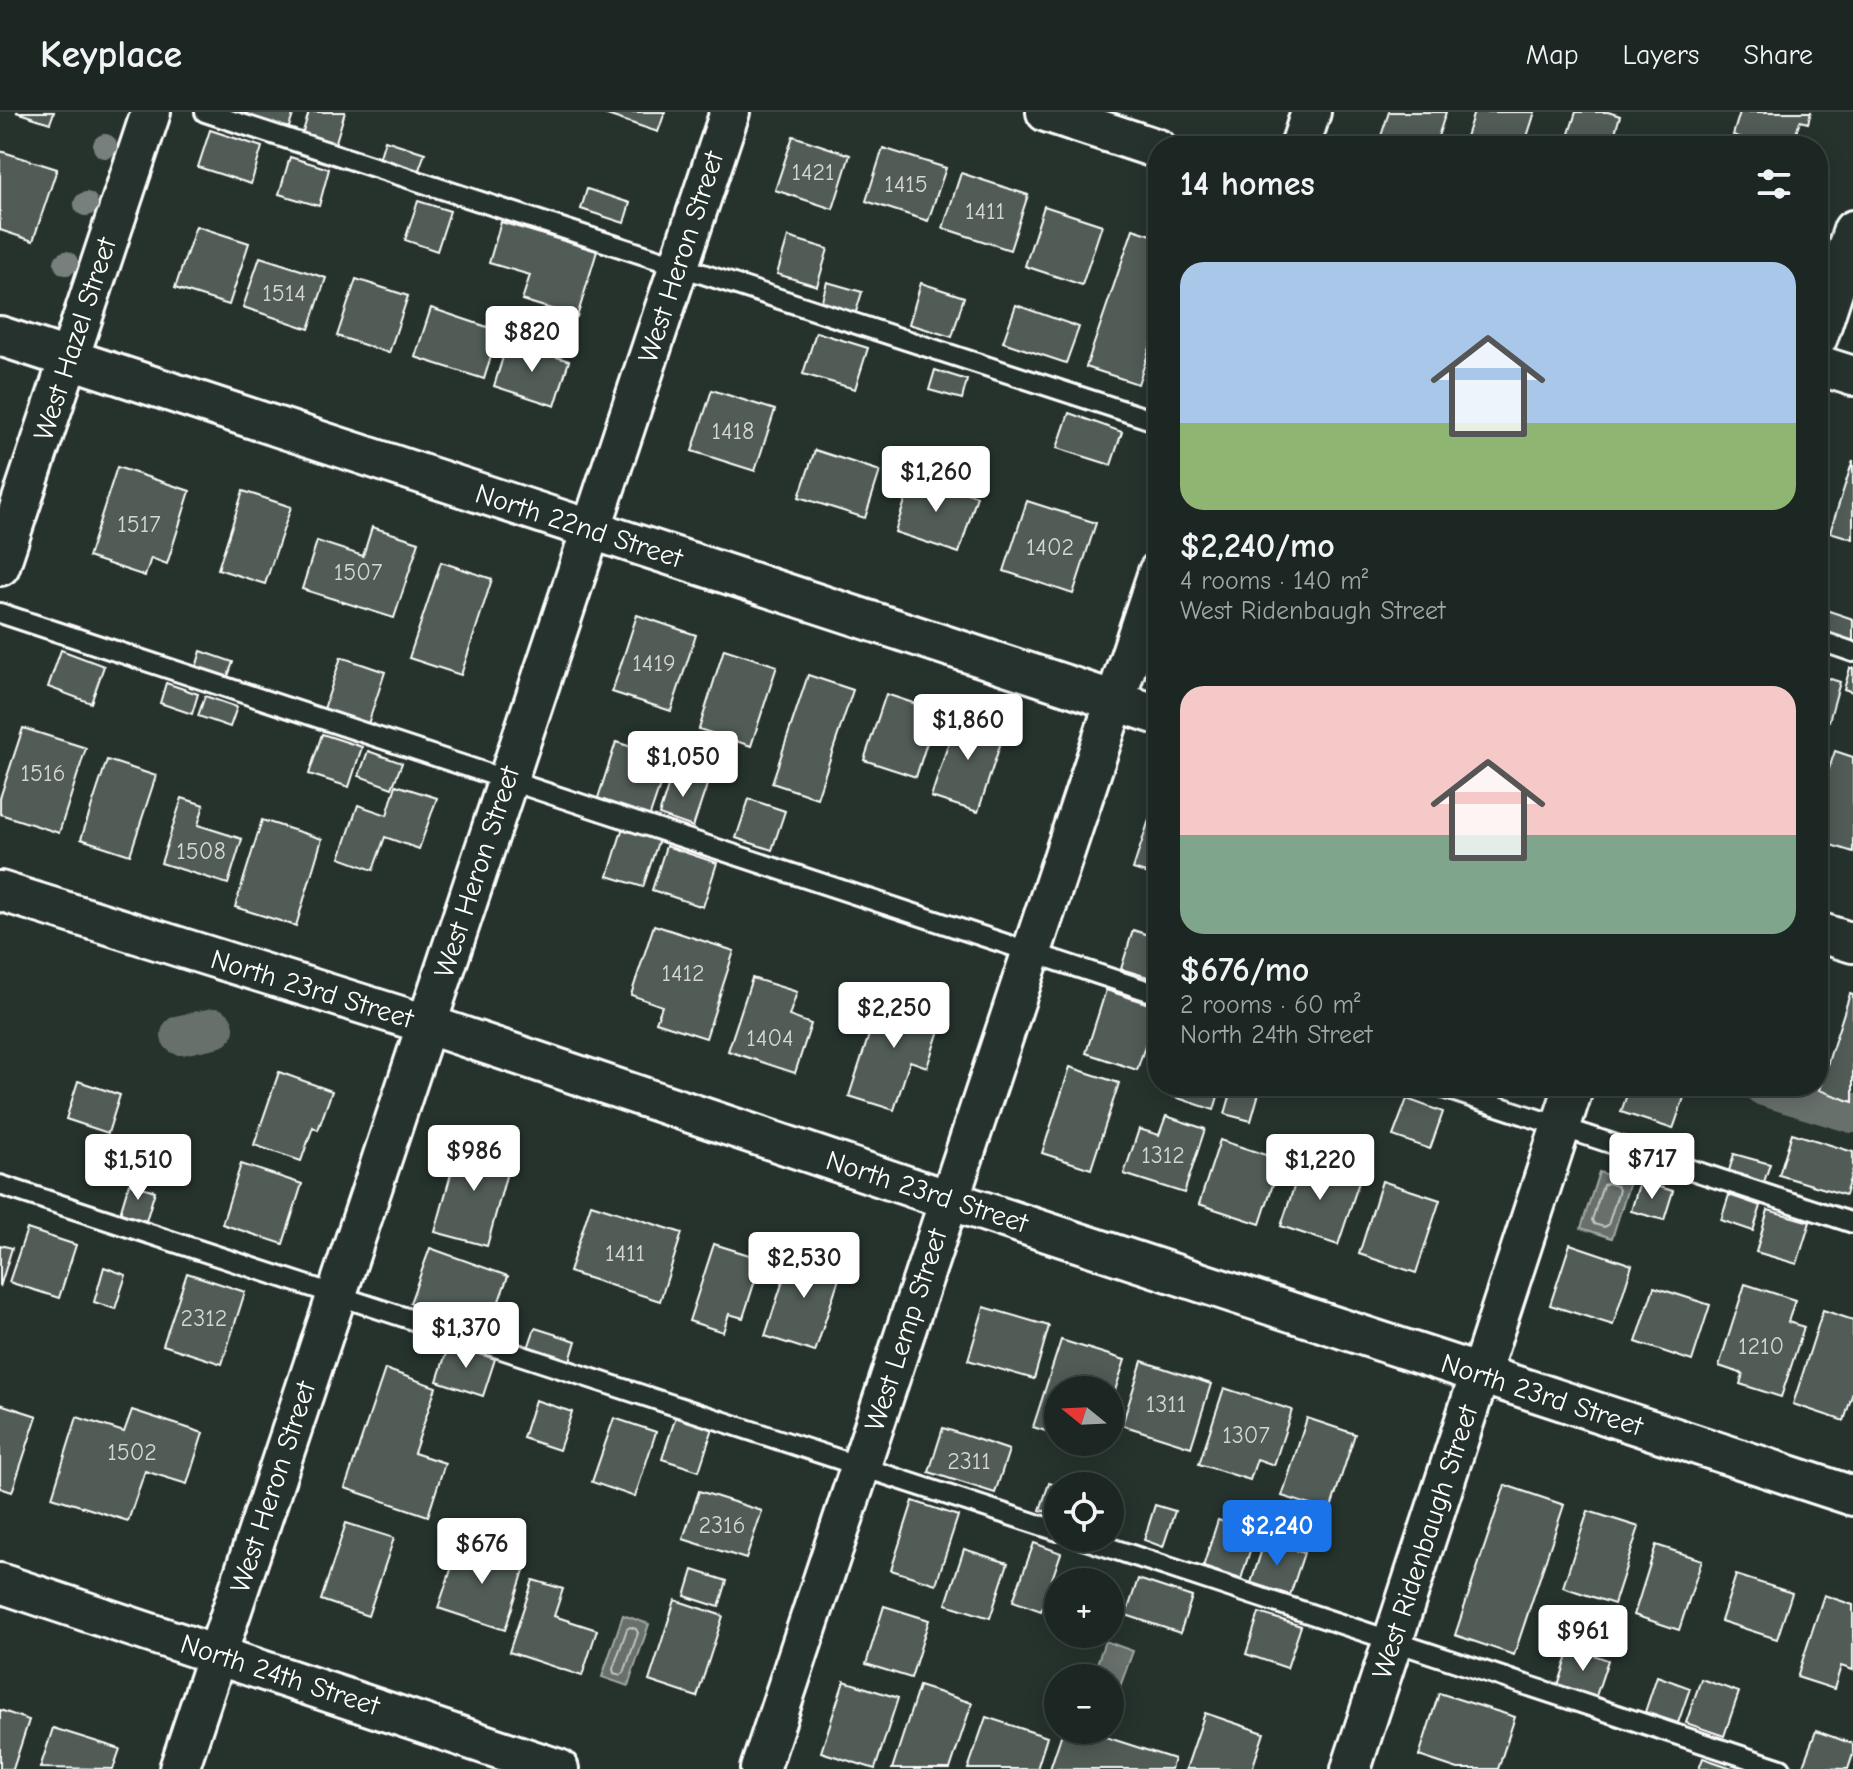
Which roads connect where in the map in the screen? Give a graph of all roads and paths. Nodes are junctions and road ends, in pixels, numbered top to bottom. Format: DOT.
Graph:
graph roads {
  1 [pos="151,112"];
  2 [pos="205,112"];
  3 [pos="730,112"];
  4 [pos="1046,112"];
  5 [pos="1311,112"];
  6 [pos="1303,136"];
  7 [pos="1148,146"];
  8 [pos="1853,230"];
  9 [pos="678,266"];
  10 [pos="1828,306"];
  11 [pos="0,336"];
  12 [pos="69,359"];
  13 [pos="1828,368"];
  14 [pos="1853,376"];
  15 [pos="1148,419"];
  16 [pos="591,529"];
  17 [pos="0,566"];
  18 [pos="1148,602"];
  19 [pos="0,613"];
  20 [pos="1828,643"];
  21 [pos="1853,652"];
  22 [pos="1115,701"];
  23 [pos="1148,712"];
  24 [pos="507,780"];
  25 [pos="0,891"];
  26 [pos="1828,935"];
  27 [pos="1853,943"];
  28 [pos="1031,953"];
  29 [pos="1148,991"];
  30 [pos="426,1024"];
  31 [pos="1467,1096"];
  32 [pos="1571,1096"];
  33 [pos="1561,1127"];
  34 [pos="0,1185"];
  35 [pos="949,1200"];
  36 [pos="1853,1223"];
  37 [pos="336,1297"];
  38 [pos="1480,1374"];
  39 [pos="861,1466"];
  40 [pos="1853,1496"];
  41 [pos="1044,1526"];
  42 [pos="1122,1552"];
  43 [pos="0,1583"];
  44 [pos="1392,1641"];
  45 [pos="217,1654"];
  46 [pos="179,1769"];
  47 [pos="559,1769"];
  48 [pos="760,1769"];
  49 [pos="1351,1769"];
  50 [pos="1781,1769"];
  1 -- 12 [label="street, West Hazel Street"];
  2 -- 9 [label="lane"];
  3 -- 9 [label="street, West Heron Street"];
  4 -- 7 [label="street"];
  5 -- 6 [label="street"];
  8 -- 10 [label="street"];
  9 -- 15 [label="lane"];
  9 -- 16 [label="street, West Heron Street"];
  11 -- 12 [label="street, North 22nd Street"];
  12 -- 16 [label="street, North 22nd Street"];
  12 -- 17 [label="street, West Hazel Street"];
  13 -- 14 [label="street"];
  16 -- 22 [label="street, North 22nd Street"];
  16 -- 24 [label="street, West Heron Street"];
  18 -- 22 [label="street, West Lemp Street"];
  19 -- 24 [label="lane"];
  20 -- 21 [label="lane"];
  22 -- 23 [label="street, North 22nd Street"];
  22 -- 28 [label="street, West Lemp Street"];
  24 -- 28 [label="lane"];
  24 -- 30 [label="street, West Heron Street"];
  25 -- 30 [label="street, North 23rd Street"];
  26 -- 27 [label="street"];
  28 -- 29 [label="lane"];
  28 -- 35 [label="street, West Lemp Street"];
  30 -- 35 [label="street, North 23rd Street"];
  30 -- 37 [label="street, West Heron Street"];
  31 -- 33 [label="lane"];
  32 -- 33 [label="street, West Ridenbaugh Street"];
  33 -- 36 [label="lane"];
  33 -- 38 [label="street, West Ridenbaugh Street"];
  34 -- 37 [label="lane"];
  35 -- 38 [label="street, North 23rd Street"];
  35 -- 39 [label="street, West Lemp Street"];
  37 -- 39 [label="lane"];
  37 -- 45 [label="street, West Heron Street"];
  38 -- 40 [label="street, North 23rd Street"];
  38 -- 44 [label="street, West Ridenbaugh Street"];
  39 -- 41 [label="lane"];
  39 -- 48 [label="street, West Lemp Street"];
  42 -- 44 [label="lane"];
  43 -- 45 [label="street, North 24th Street"];
  44 -- 49 [label="street, West Ridenbaugh Street"];
  44 -- 50 [label="lane"];
  45 -- 46 [label="street, West Heron Street"];
  45 -- 47 [label="street, North 24th Street"];
}
